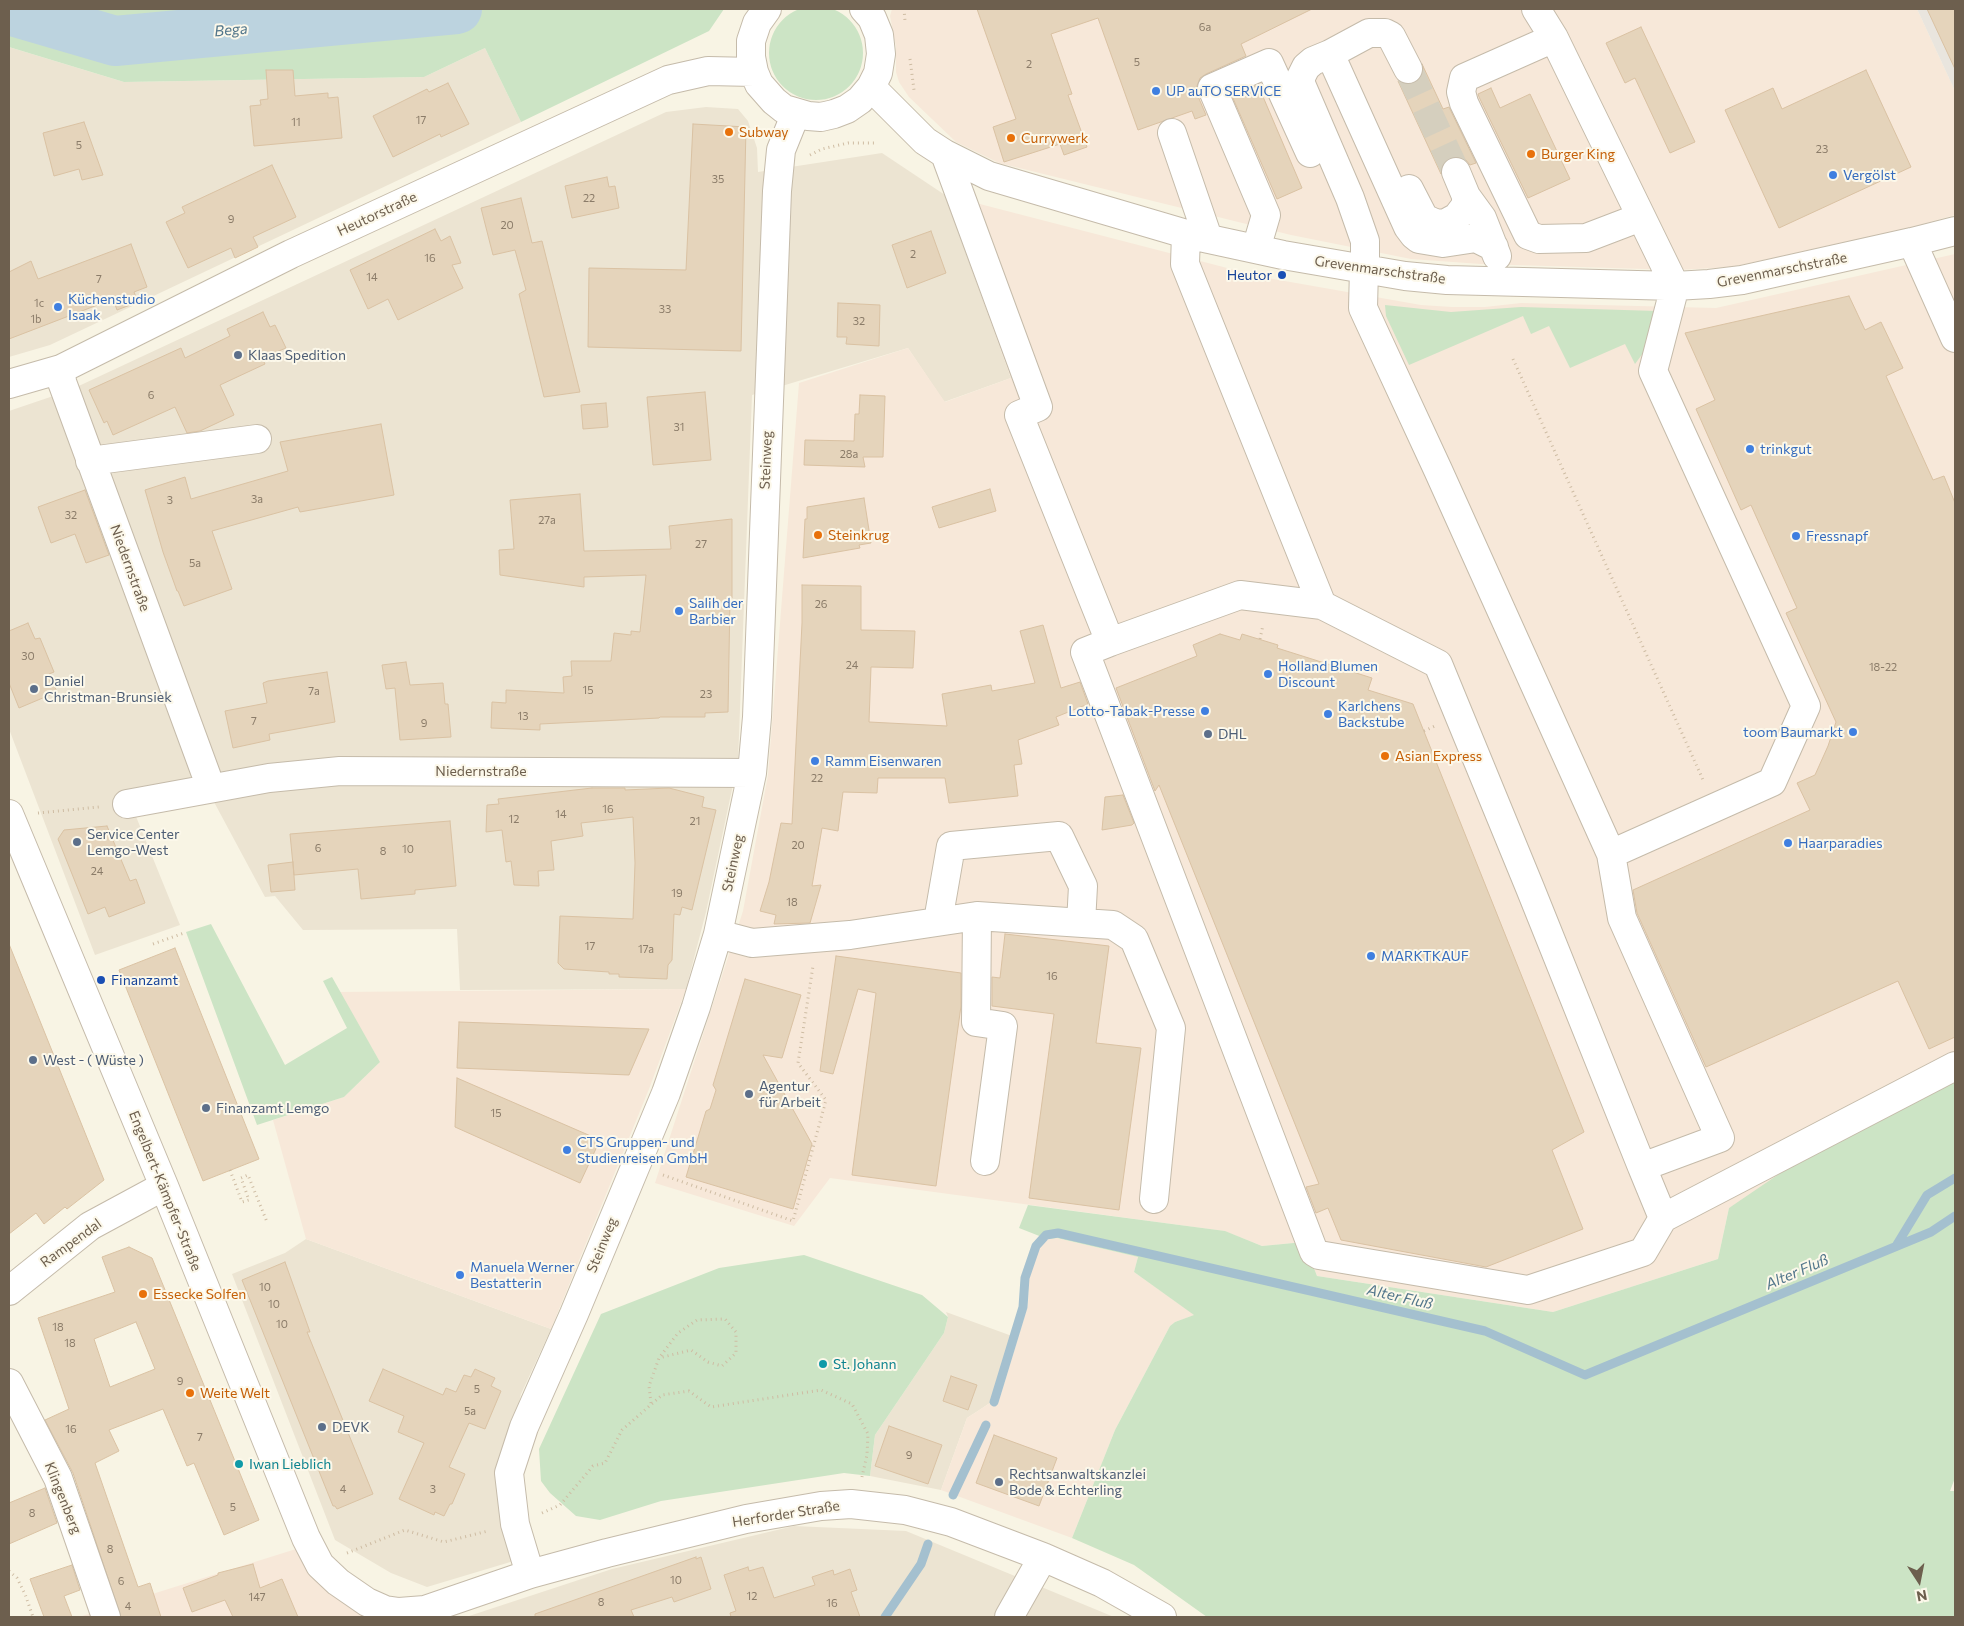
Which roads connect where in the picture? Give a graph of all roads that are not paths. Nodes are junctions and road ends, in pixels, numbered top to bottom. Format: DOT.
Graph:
graph roads {
  1 [pos="767,9"];
  2 [pos="864,9"];
  3 [pos="1536,9"];
  4 [pos="1554,38"];
  5 [pos="1335,64"];
  6 [pos="1408,69"];
  7 [pos="754,72"];
  8 [pos="870,87"];
  9 [pos="796,113"];
  10 [pos="1172,133"];
  11 [pos="945,154"];
  12 [pos="1641,217"];
  13 [pos="1955,231"];
  14 [pos="1197,236"];
  15 [pos="1912,242"];
  16 [pos="1494,248"];
  17 [pos="1256,249"];
  18 [pos="1357,268"];
  19 [pos="1505,282"];
  20 [pos="1676,286"];
  21 [pos="1955,338"];
  22 [pos="61,369"];
  23 [pos="9,384"];
  24 [pos="257,439"];
  25 [pos="90,460"];
  26 [pos="1322,605"];
  27 [pos="1110,642"];
  28 [pos="752,773"];
  29 [pos="211,788"];
  30 [pos="127,804"];
  31 [pos="9,815"];
  32 [pos="1611,854"];
  33 [pos="977,916"];
  34 [pos="938,921"];
  35 [pos="1080,923"];
  36 [pos="718,934"];
  37 [pos="1955,1066"];
  38 [pos="985,1161"];
  39 [pos="1642,1167"];
  40 [pos="164,1186"];
  41 [pos="1154,1199"];
  42 [pos="1663,1218"];
  43 [pos="9,1291"];
  44 [pos="9,1383"];
  45 [pos="1043,1557"];
  46 [pos="530,1574"];
  47 [pos="393,1614"];
  48 [pos="106,1617"];
  49 [pos="1009,1617"];
  50 [pos="1162,1617"];
  1 -- 7 [label="street"];
  2 -- 8 [label="street"];
  3 -- 4 [label="street"];
  4 -- 12 [label="street"];
  4 -- 12 [label="street"];
  5 -- 6 [label="street"];
  5 -- 16 [label="street"];
  5 -- 16 [label="street"];
  5 -- 18 [label="street"];
  7 -- 9 [label="street"];
  7 -- 22 [label="street, Heutorstraße"];
  8 -- 9 [label="street"];
  8 -- 11 [label="street, Grevenmarschstraße"];
  9 -- 28 [label="street, Steinweg"];
  10 -- 14 [label="street"];
  11 -- 14 [label="street, Grevenmarschstraße"];
  11 -- 27 [label="street"];
  12 -- 20 [label="street"];
  13 -- 15 [label="street, Grevenmarschstraße"];
  14 -- 17 [label="street, Grevenmarschstraße"];
  14 -- 26 [label="street"];
  15 -- 20 [label="street, Grevenmarschstraße"];
  15 -- 21 [label="street"];
  16 -- 19 [label="street"];
  17 -- 18 [label="street, Grevenmarschstraße"];
  17 -- 18 [label="street"];
  18 -- 19 [label="street, Grevenmarschstraße"];
  18 -- 32 [label="street"];
  19 -- 20 [label="street, Grevenmarschstraße"];
  20 -- 32 [label="street"];
  22 -- 23 [label="street, Heutorstraße"];
  22 -- 25 [label="street, Niedernstraße"];
  24 -- 25 [label="street"];
  25 -- 29 [label="street, Niedernstraße"];
  26 -- 27 [label="street"];
  26 -- 39 [label="street"];
  27 -- 42 [label="street"];
  28 -- 29 [label="street, Niedernstraße"];
  28 -- 36 [label="street, Steinweg"];
  29 -- 30 [label="street, Niedernstraße"];
  31 -- 40 [label="street, Engelbert-Kämpfer-Straße"];
  32 -- 39 [label="street"];
  33 -- 34 [label="street"];
  33 -- 35 [label="street"];
  33 -- 38 [label="street"];
  34 -- 35 [label="street"];
  34 -- 36 [label="street"];
  35 -- 41 [label="street"];
  36 -- 46 [label="street, Steinweg"];
  37 -- 42 [label="street"];
  39 -- 42 [label="street"];
  40 -- 43 [label="street, Rampendal"];
  40 -- 47 [label="street, Engelbert-Kämpfer-Straße"];
  44 -- 48 [label="street, Klingenberg"];
  45 -- 46 [label="street, Herforder Straße"];
  45 -- 49 [label="street"];
  45 -- 50 [label="street, Herforder Straße"];
  46 -- 47 [label="street, Herforder Straße"];
}
